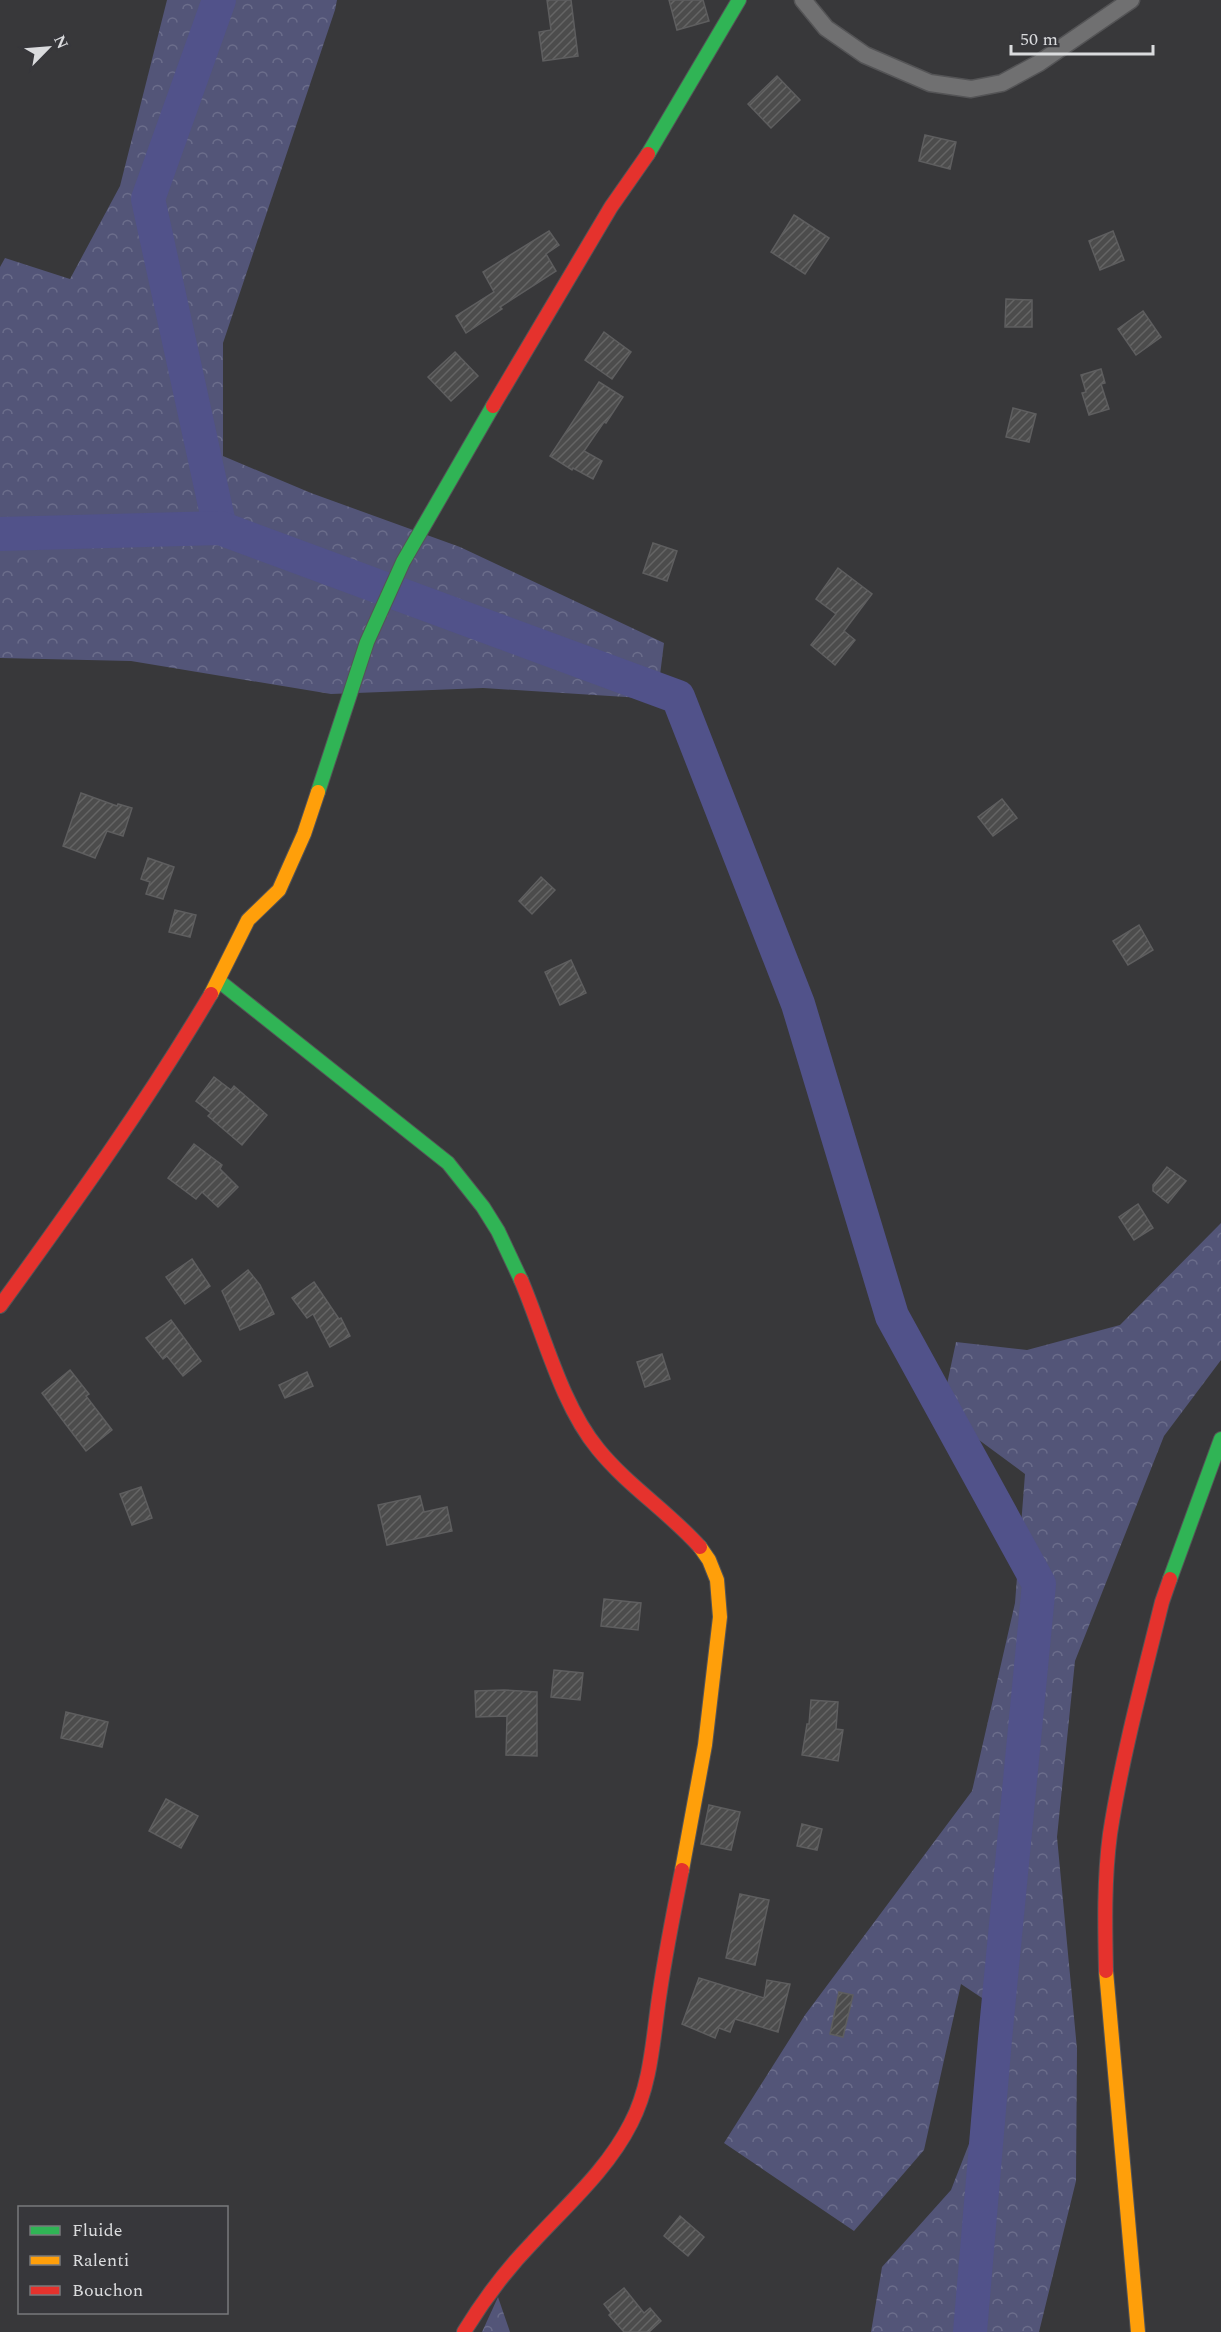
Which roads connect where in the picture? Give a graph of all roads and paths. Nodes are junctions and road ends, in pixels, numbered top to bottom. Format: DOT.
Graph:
graph roads {
  1 [pos="739,0"];
  2 [pos="803,0"];
  3 [pos="1131,0"];
  4 [pos="219,981"];
  5 [pos="0,1306"];
  6 [pos="1221,1439"];
  7 [pos="464,2332"];
  8 [pos="1138,2332"];
  1 -- 4 [label="street"];
  2 -- 3 [label="street"];
  4 -- 5 [label="street"];
  4 -- 7 [label="street"];
  6 -- 8 [label="street"];
}
